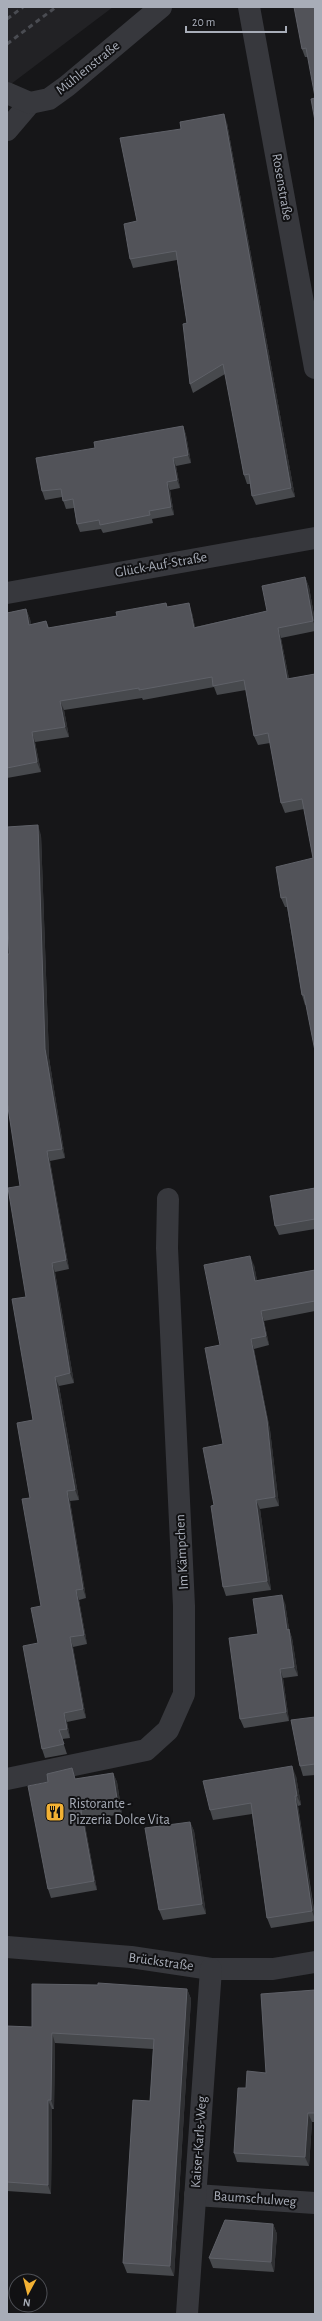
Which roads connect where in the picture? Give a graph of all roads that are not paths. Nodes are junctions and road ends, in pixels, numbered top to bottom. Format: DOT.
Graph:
graph roads {
  1 [pos="161,7"];
  2 [pos="249,7"];
  3 [pos="7,93"];
  4 [pos="30,103"];
  5 [pos="7,130"];
  6 [pos="315,368"];
  7 [pos="315,538"];
  8 [pos="7,593"];
  9 [pos="168,1199"];
  10 [pos="7,1779"];
  11 [pos="7,1947"];
  12 [pos="315,1962"];
  13 [pos="211,1969"];
  14 [pos="195,2195"];
  15 [pos="315,2203"];
  16 [pos="187,2314"];
  1 -- 4 [label="street, Mühlenstraße"];
  2 -- 6 [label="street, Rosenstraße"];
  3 -- 4 [label="street"];
  4 -- 5 [label="street"];
  7 -- 8 [label="street, Glück-Auf-Straße"];
  9 -- 10 [label="street, Im Kämpchen"];
  11 -- 13 [label="street, Brückstraße"];
  12 -- 13 [label="street, Brückstraße"];
  13 -- 14 [label="street, Kaiser-Karls-Weg"];
  14 -- 15 [label="street, Baumschulweg"];
  14 -- 16 [label="street, Kaiser-Karls-Weg"];
}
